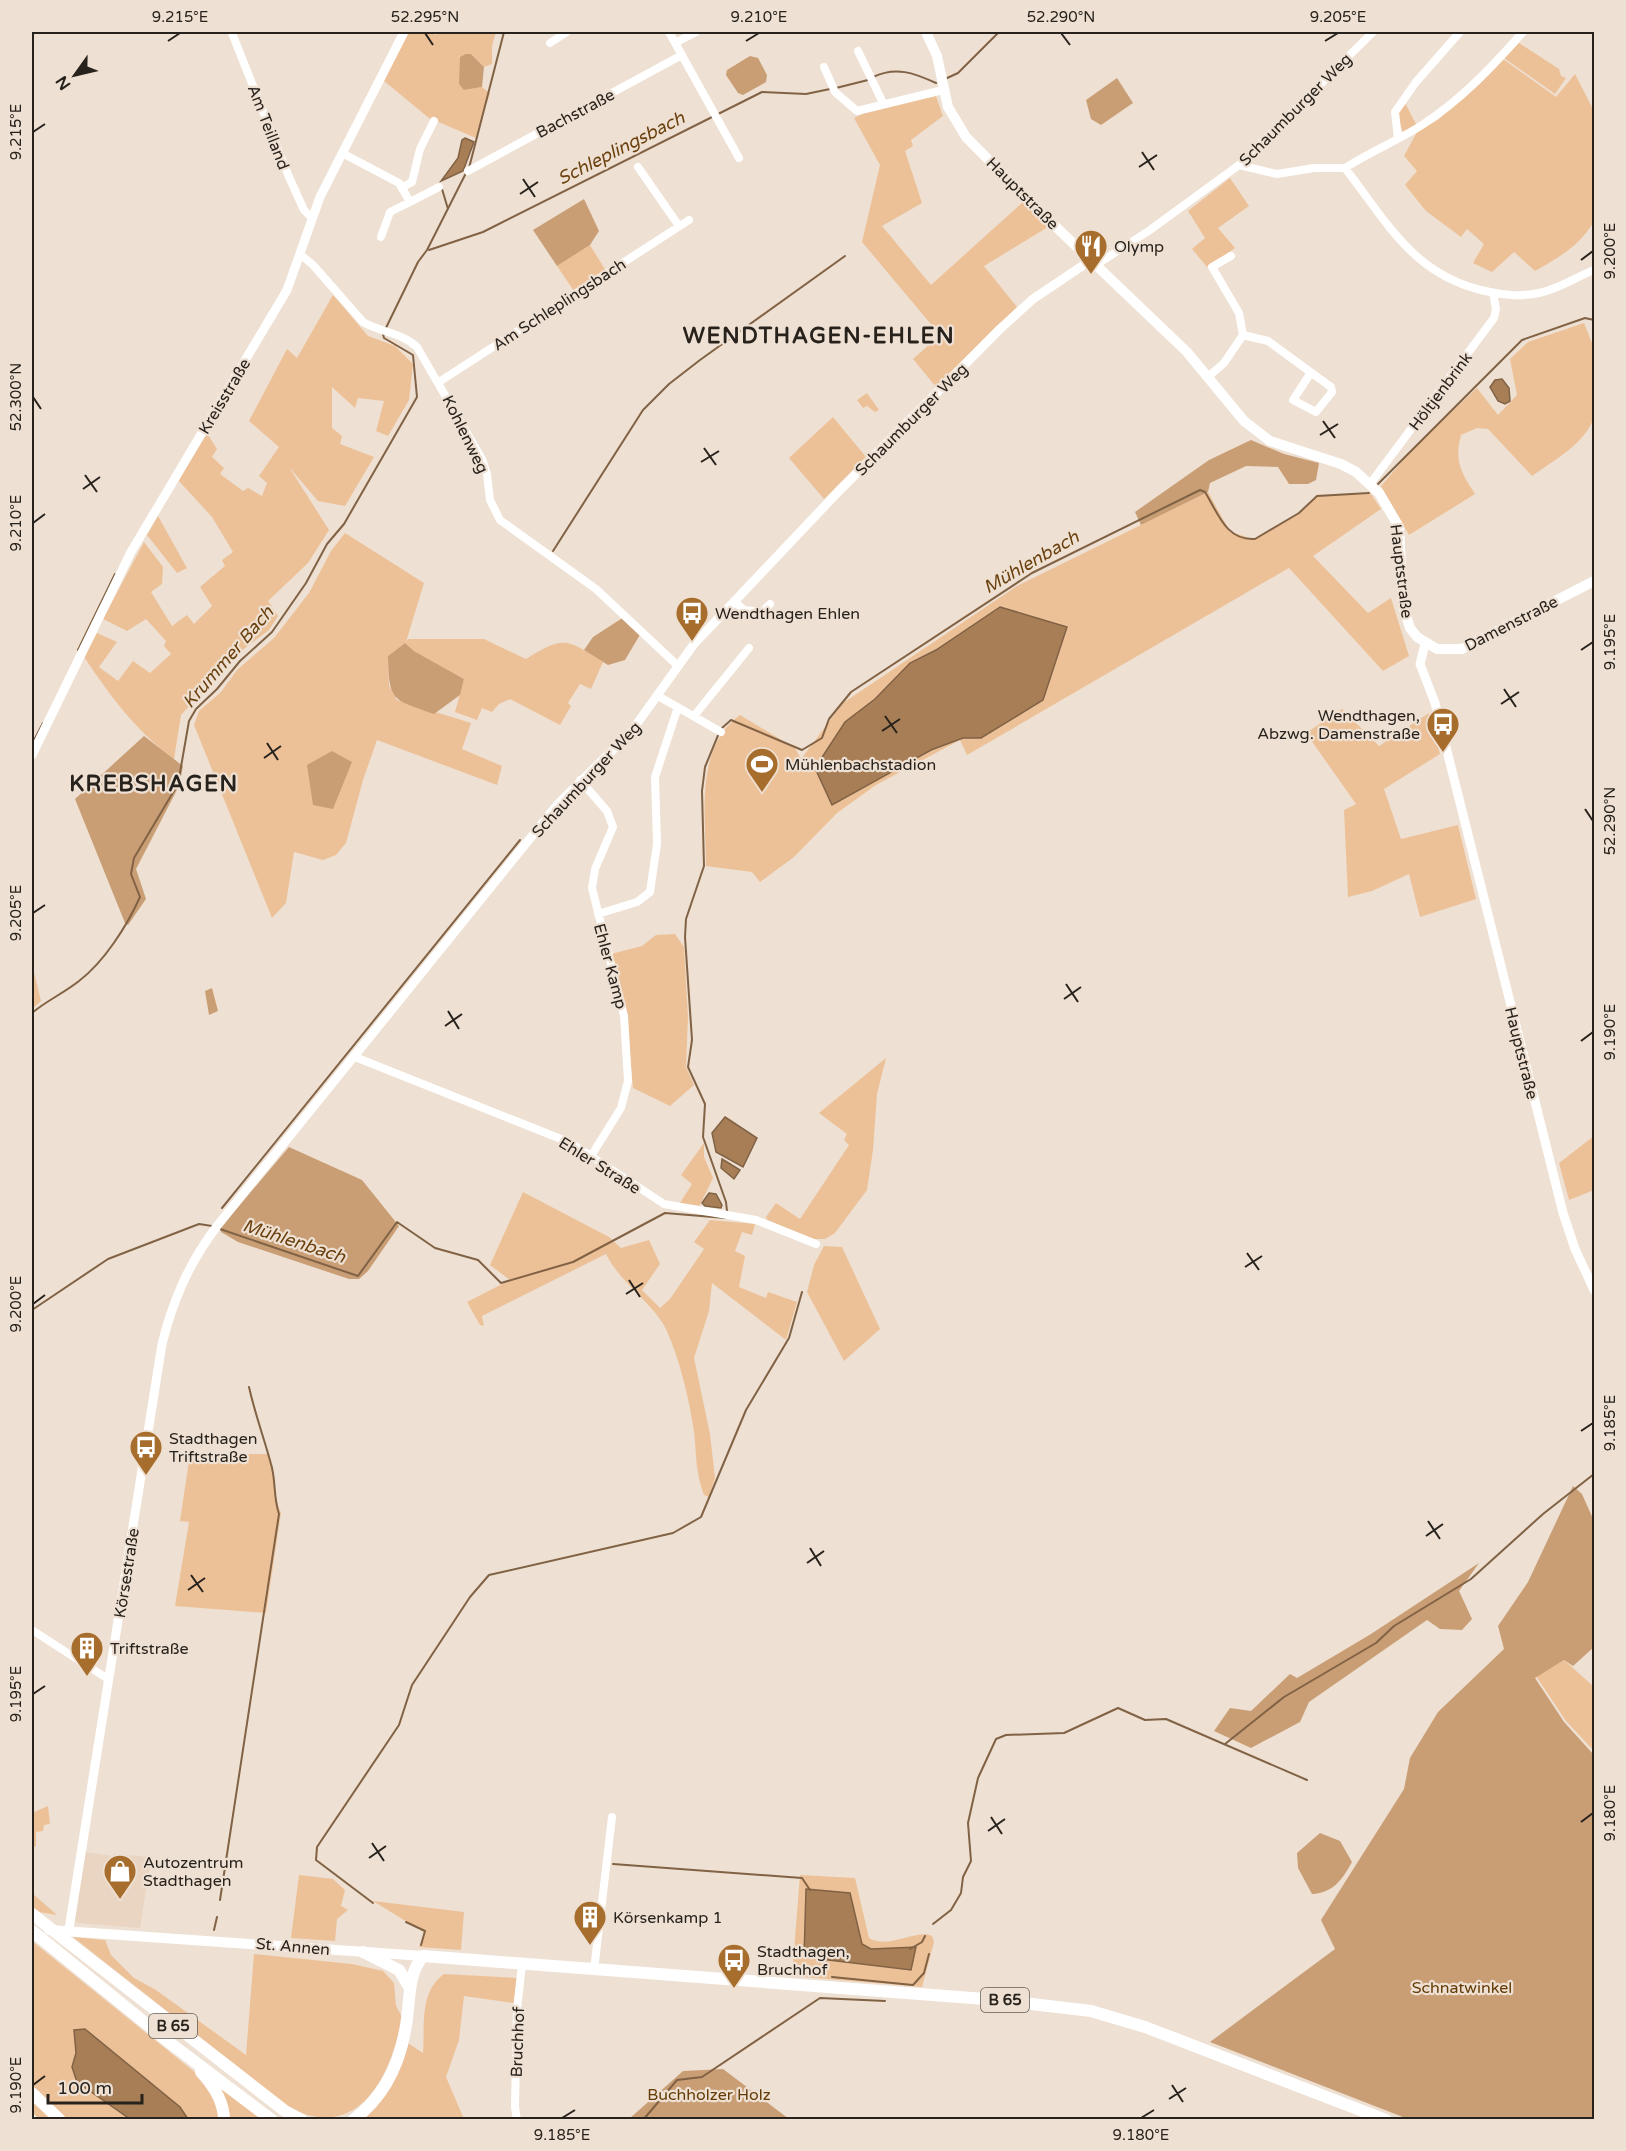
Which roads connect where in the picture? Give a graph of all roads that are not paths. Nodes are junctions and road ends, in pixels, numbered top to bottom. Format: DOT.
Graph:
graph roads {
  1 [pos="404,32"];
  2 [pos="567,32"];
  3 [pos="669,32"];
  4 [pos="696,32"];
  5 [pos="926,32"];
  6 [pos="1373,32"];
  7 [pos="1461,32"];
  8 [pos="1523,32"];
  9 [pos="232,33"];
  10 [pos="550,42"];
  11 [pos="675,43"];
  12 [pos="858,51"];
  13 [pos="682,55"];
  14 [pos="824,67"];
  15 [pos="943,90"];
  16 [pos="883,103"];
  17 [pos="434,121"];
  18 [pos="1398,138"];
  19 [pos="342,153"];
  20 [pos="739,158"];
  21 [pos="1239,165"];
  22 [pos="638,167"];
  23 [pos="1345,168"];
  24 [pos="468,171"];
  25 [pos="403,187"];
  26 [pos="439,187"];
  27 [pos="410,202"];
  28 [pos="312,218"];
  29 [pos="689,220"];
  30 [pos="679,226"];
  31 [pos="381,237"];
  32 [pos="301,255"];
  33 [pos="1231,256"];
  34 [pos="1093,263"];
  35 [pos="1594,270"];
  36 [pos="1493,293"];
  37 [pos="1243,335"];
  38 [pos="1310,374"];
  39 [pos="1209,376"];
  40 [pos="439,382"];
  41 [pos="1370,483"];
  42 [pos="1594,581"];
  43 [pos="734,601"];
  44 [pos="770,604"];
  45 [pos="1425,644"];
  46 [pos="749,648"];
  47 [pos="677,666"];
  48 [pos="658,696"];
  49 [pos="678,707"];
  50 [pos="694,716"];
  51 [pos="721,732"];
  52 [pos="32,755"];
  53 [pos="580,780"];
  54 [pos="598,914"];
  55 [pos="355,1057"];
  56 [pos="591,1156"];
  57 [pos="816,1244"];
  58 [pos="194,1258"];
  59 [pos="1594,1290"];
  60 [pos="32,1630"];
  61 [pos="108,1679"];
  62 [pos="612,1817"];
  63 [pos="36,1917"];
  64 [pos="32,1931"];
  65 [pos="66,1934"];
  66 [pos="363,1952"];
  67 [pos="423,1956"];
  68 [pos="522,1965"];
  69 [pos="594,1970"];
  70 [pos="410,1988"];
  71 [pos="170,2043"];
  72 [pos="32,2092"];
  73 [pos="60,2120"];
  74 [pos="224,2120"];
  75 [pos="272,2120"];
  76 [pos="302,2120"];
  77 [pos="353,2120"];
  78 [pos="517,2120"];
  79 [pos="1386,2120"];
  1 -- 19 [label="street, Kreisstraße"];
  2 -- 10 [label="street"];
  3 -- 11 [label="street"];
  4 -- 11 [label="street"];
  5 -- 15 [label="main road, Hauptstraße"];
  6 -- 21 [label="street, Schaumburger Weg"];
  7 -- 18 [label="street"];
  8 -- 18 [label="street"];
  9 -- 28 [label="street, Am Teilland"];
  11 -- 13 [label="street"];
  12 -- 16 [label="street"];
  13 -- 20 [label="street"];
  13 -- 24 [label="street, Bachstraße"];
  14 -- 16 [label="street"];
  15 -- 16 [label="street"];
  15 -- 34 [label="main road, Hauptstraße"];
  17 -- 25 [label="street"];
  18 -- 23 [label="street"];
  19 -- 25 [label="street"];
  19 -- 28 [label="street, Kreisstraße"];
  21 -- 23 [label="street"];
  21 -- 34 [label="street, Schaumburger Weg"];
  22 -- 30 [label="street"];
  23 -- 36 [label="street"];
  25 -- 27 [label="street"];
  26 -- 27 [label="street"];
  27 -- 31 [label="street"];
  28 -- 32 [label="street, Kreisstraße"];
  29 -- 30 [label="street, Am Schleplingsbach"];
  30 -- 40 [label="street, Am Schleplingsbach"];
  32 -- 40 [label="street, Kohlenweg"];
  32 -- 52 [label="street, Kreisstraße"];
  33 -- 37 [label="street"];
  34 -- 39 [label="main road, Hauptstraße"];
  34 -- 43 [label="street, Schaumburger Weg"];
  35 -- 36 [label="street"];
  36 -- 41 [label="street, Höltjenbrink"];
  37 -- 38 [label="street"];
  37 -- 39 [label="street"];
  38 -- 38 [label="street"];
  39 -- 41 [label="main road, Hauptstraße"];
  40 -- 47 [label="street, Kohlenweg"];
  41 -- 45 [label="main road, Hauptstraße"];
  42 -- 45 [label="main road, Damenstraße"];
  43 -- 44 [label="street"];
  43 -- 47 [label="street, Schaumburger Weg"];
  45 -- 59 [label="street, Hauptstraße"];
  46 -- 50 [label="street"];
  47 -- 48 [label="street, Schaumburger Weg"];
  48 -- 49 [label="street"];
  48 -- 53 [label="street, Schaumburger Weg"];
  49 -- 50 [label="street"];
  49 -- 54 [label="street"];
  50 -- 51 [label="street"];
  53 -- 54 [label="street, Ehler Kamp"];
  53 -- 55 [label="street, Schaumburger Weg"];
  54 -- 56 [label="street, Ehler Kamp"];
  55 -- 56 [label="street, Ehler Straße"];
  55 -- 58 [label="street, Schaumburger Weg"];
  56 -- 57 [label="street, Ehler Straße"];
  58 -- 61 [label="street, Körsestraße"];
  60 -- 61 [label="street"];
  61 -- 65 [label="street, Körsestraße"];
  62 -- 69 [label="street"];
  63 -- 65 [label="main road, B 65"];
  64 -- 65 [label="main road, St. Annen"];
  64 -- 71 [label="main road, B 65"];
  65 -- 66 [label="main road, St. Annen"];
  65 -- 76 [label="main road, B 65"];
  66 -- 67 [label="main road, St. Annen"];
  66 -- 70 [label="main road"];
  67 -- 68 [label="main road, St. Annen / B 65"];
  67 -- 70 [label="main road"];
  68 -- 69 [label="main road, St. Annen / B 65"];
  68 -- 78 [label="street, Bruchhof"];
  69 -- 79 [label="main road, B 65"];
  70 -- 77 [label="main road"];
  71 -- 74 [label="main road"];
  71 -- 75 [label="main road, B 65"];
  72 -- 73 [label="main road"];
}
